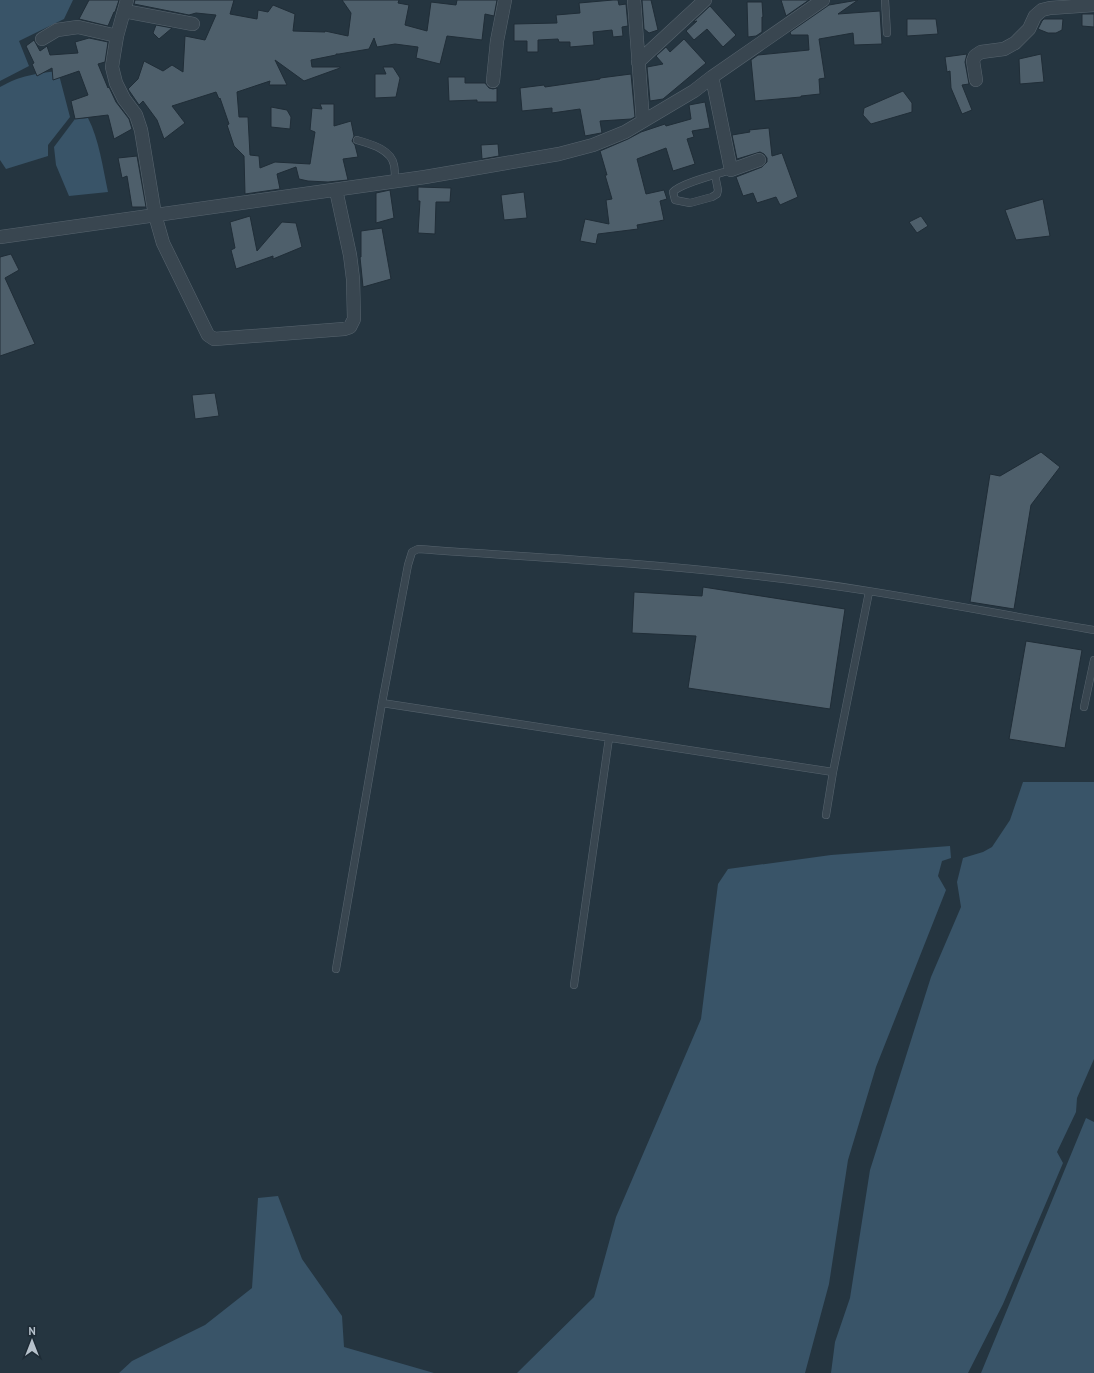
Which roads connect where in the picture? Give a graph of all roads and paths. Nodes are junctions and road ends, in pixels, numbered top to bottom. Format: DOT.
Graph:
graph roads {
  1 [pos="505,0"];
  2 [pos="634,0"];
  3 [pos="705,0"];
  4 [pos="823,0"];
  5 [pos="885,0"];
  6 [pos="126,5"];
  7 [pos="1094,5"];
  8 [pos="194,24"];
  9 [pos="887,33"];
  10 [pos="116,36"];
  11 [pos="42,39"];
  12 [pos="638,62"];
  13 [pos="712,77"];
  14 [pos="976,80"];
  15 [pos="493,81"];
  16 [pos="643,121"];
  17 [pos="357,140"];
  18 [pos="759,160"];
  19 [pos="731,170"];
  20 [pos="715,175"];
  21 [pos="395,181"];
  22 [pos="336,190"];
  23 [pos="155,216"];
  24 [pos="0,237"];
  25 [pos="869,592"];
  26 [pos="1094,630"];
  27 [pos="1094,660"];
  28 [pos="382,704"];
  29 [pos="1084,707"];
  30 [pos="609,738"];
  31 [pos="833,772"];
  32 [pos="826,815"];
  33 [pos="336,969"];
  34 [pos="574,985"];
  1 -- 15 [label="street"];
  2 -- 12 [label="street"];
  3 -- 12 [label="street"];
  4 -- 13 [label="street"];
  5 -- 9 [label="lane"];
  6 -- 8 [label="street"];
  6 -- 10 [label="street"];
  7 -- 14 [label="street"];
  10 -- 11 [label="street"];
  10 -- 23 [label="street"];
  12 -- 16 [label="street"];
  13 -- 16 [label="street"];
  13 -- 19 [label="street"];
  16 -- 21 [label="street"];
  17 -- 21 [label="lane"];
  18 -- 19 [label="street"];
  19 -- 20 [label="lane"];
  20 -- 20 [label="lane"];
  21 -- 22 [label="street"];
  22 -- 23 [label="street"];
  22 -- 23 [label="street"];
  23 -- 24 [label="street"];
  25 -- 26 [label="lane"];
  25 -- 28 [label="lane"];
  25 -- 31 [label="lane"];
  27 -- 29 [label="lane"];
  28 -- 30 [label="lane"];
  28 -- 33 [label="lane"];
  30 -- 31 [label="lane"];
  30 -- 34 [label="lane"];
  31 -- 32 [label="lane"];
}
